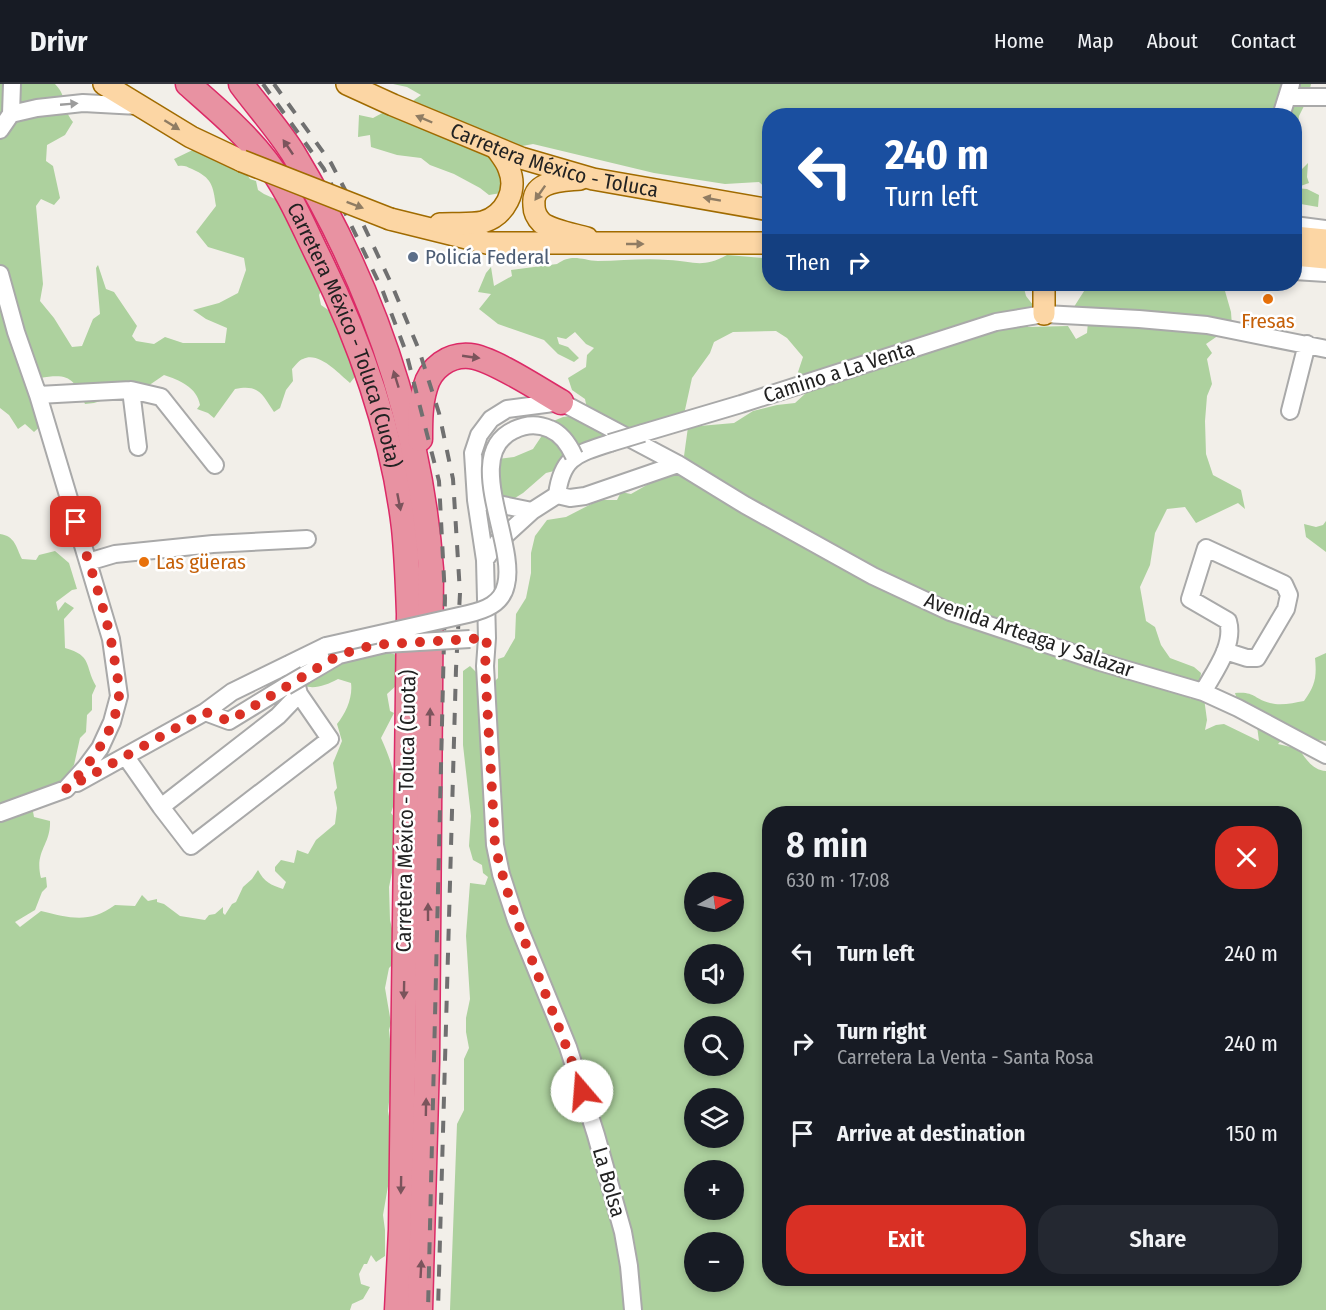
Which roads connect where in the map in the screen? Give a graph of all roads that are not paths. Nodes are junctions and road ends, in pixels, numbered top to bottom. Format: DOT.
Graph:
graph roads {
  1 [pos="12,84"];
  2 [pos="104,84"];
  3 [pos="188,84"];
  4 [pos="213,84"];
  5 [pos="241,84"];
  6 [pos="347,84"];
  7 [pos="1289,90"];
  8 [pos="1326,97"];
  9 [pos="143,106"];
  10 [pos="1283,108"];
  11 [pos="12,114"];
  12 [pos="0,130"];
  13 [pos="497,149"];
  14 [pos="593,179"];
  15 [pos="762,209"];
  16 [pos="413,225"];
  17 [pos="1302,226"];
  18 [pos="1326,229"];
  19 [pos="1302,238"];
  20 [pos="1326,240"];
  21 [pos="762,243"];
  22 [pos="606,244"];
  23 [pos="1302,256"];
  24 [pos="1326,258"];
  25 [pos="1302,272"];
  26 [pos="1326,273"];
  27 [pos="0,274"];
  28 [pos="1046,291"];
  29 [pos="372,311"];
  30 [pos="1044,314"];
  31 [pos="1307,344"];
  32 [pos="1326,349"];
  33 [pos="131,390"];
  34 [pos="38,395"];
  35 [pos="561,402"];
  36 [pos="1290,411"];
  37 [pos="138,447"];
  38 [pos="574,456"];
  39 [pos="678,464"];
  40 [pos="215,465"];
  41 [pos="418,468"];
  42 [pos="557,495"];
  43 [pos="476,500"];
  44 [pos="532,511"];
  45 [pos="307,539"];
  46 [pos="485,560"];
  47 [pos="88,562"];
  48 [pos="479,638"];
  49 [pos="1225,651"];
  50 [pos="291,663"];
  51 [pos="293,690"];
  52 [pos="1203,692"];
  53 [pos="205,712"];
  54 [pos="1326,755"];
  55 [pos="126,757"];
  56 [pos="66,789"];
  57 [pos="161,807"];
  58 [pos="0,813"];
  59 [pos="397,1310"];
  60 [pos="420,1310"];
  61 [pos="633,1310"];
  1 -- 11 [label="street"];
  2 -- 9 [label="main road"];
  3 -- 59 [label="highway, Carretera México - Toluca (Cuota), one-way"];
  4 -- 29 [label="highway"];
  29 -- 5 [label="highway, Carretera México - Toluca (Cuota), one-way"];
  13 -- 6 [label="main road, Carretera México - Toluca, one-way"];
  7 -- 8 [label="street"];
  7 -- 10 [label="street"];
  11 -- 9 [label="street, one-way"];
  9 -- 16 [label="main road, one-way, bridge"];
  11 -- 12 [label="street"];
  13 -- 14 [label="main road, Carretera México - Toluca"];
  13 -- 16 [label="main road"];
  15 -- 14 [label="main road, Carretera México - Toluca, one-way"];
  14 -- 22 [label="main road, one-way"];
  16 -- 22 [label="main road"];
  17 -- 18 [label="street"];
  19 -- 20 [label="main road"];
  22 -- 21 [label="main road, one-way"];
  23 -- 24 [label="main road"];
  25 -- 26 [label="street"];
  27 -- 34 [label="street"];
  28 -- 30 [label="main road"];
  41 -- 29 [label="highway, Carretera México - Toluca (Cuota), one-way"];
  30 -- 31 [label="street, Camino a La Venta"];
  30 -- 38 [label="street, Camino a La Venta, bridge"];
  31 -- 32 [label="street, Camino a La Venta"];
  31 -- 36 [label="street"];
  33 -- 34 [label="street"];
  33 -- 37 [label="street"];
  33 -- 40 [label="street"];
  34 -- 47 [label="street"];
  35 -- 39 [label="street, Avenida Arteaga y Salazar"];
  41 -- 35 [label="highway, one-way"];
  35 -- 43 [label="street"];
  38 -- 42 [label="street"];
  38 -- 50 [label="street, bridge"];
  39 -- 42 [label="street"];
  39 -- 52 [label="street, Avenida Arteaga y Salazar"];
  60 -- 41 [label="highway, Carretera México - Toluca (Cuota), one-way"];
  42 -- 44 [label="street"];
  43 -- 44 [label="street"];
  43 -- 46 [label="street"];
  44 -- 46 [label="street"];
  45 -- 47 [label="street"];
  46 -- 48 [label="street"];
  47 -- 56 [label="street"];
  48 -- 51 [label="street, bridge"];
  48 -- 61 [label="street, La Bolsa"];
  49 -- 49 [label="street"];
  49 -- 52 [label="street"];
  50 -- 51 [label="street"];
  50 -- 53 [label="street"];
  51 -- 53 [label="street"];
  51 -- 57 [label="street"];
  51 -- 57 [label="street"];
  52 -- 54 [label="street, Avenida Arteaga y Salazar"];
  53 -- 55 [label="street"];
  55 -- 56 [label="street"];
  55 -- 57 [label="street"];
  56 -- 58 [label="street"];
}
